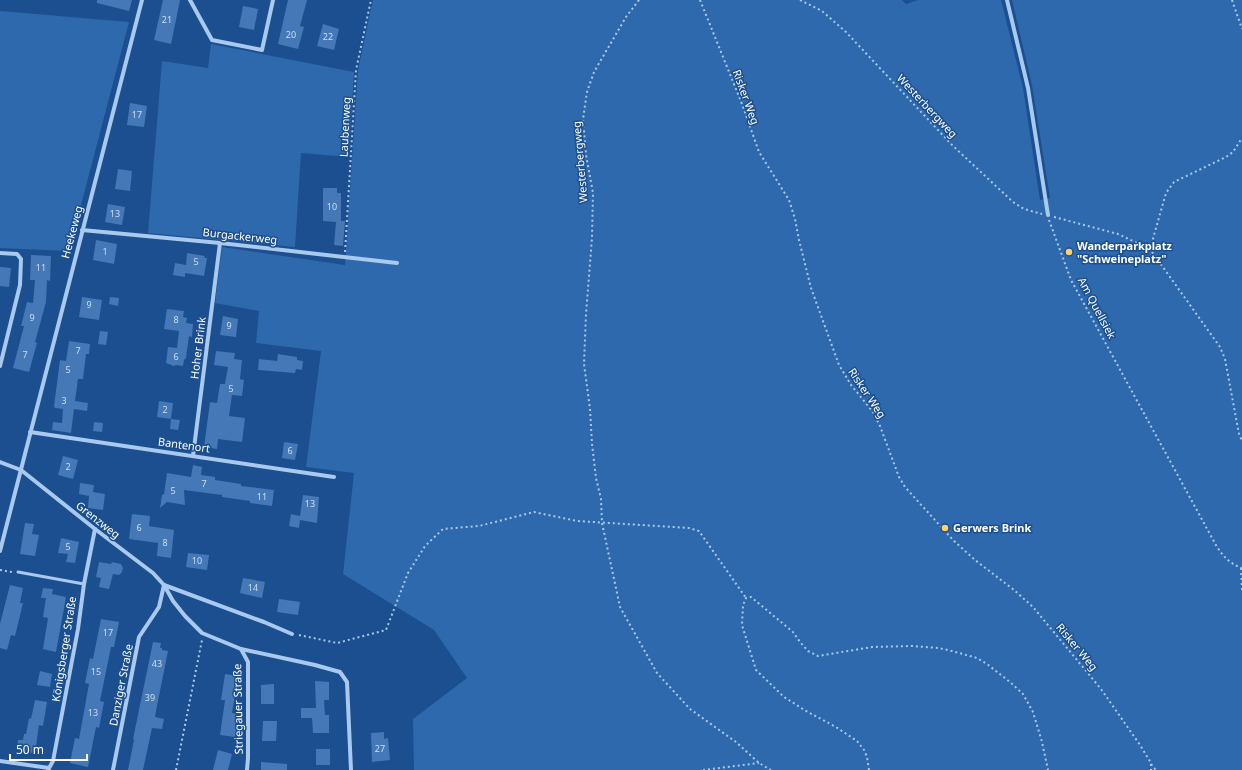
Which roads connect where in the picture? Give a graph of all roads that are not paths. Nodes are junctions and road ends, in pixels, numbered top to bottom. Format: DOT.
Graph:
graph roads {
  1 [pos="142,0"];
  2 [pos="190,0"];
  3 [pos="273,0"];
  4 [pos="1007,0"];
  5 [pos="1048,215"];
  6 [pos="82,230"];
  7 [pos="220,243"];
  8 [pos="0,253"];
  9 [pos="397,263"];
  10 [pos="0,366"];
  11 [pos="30,432"];
  12 [pos="193,456"];
  13 [pos="0,462"];
  14 [pos="21,470"];
  15 [pos="334,477"];
  16 [pos="95,529"];
  17 [pos="0,551"];
  18 [pos="18,572"];
  19 [pos="84,584"];
  20 [pos="164,584"];
  21 [pos="292,634"];
  22 [pos="241,649"];
  23 [pos="0,761"];
  24 [pos="49,769"];
  25 [pos="113,770"];
  26 [pos="247,770"];
  27 [pos="351,770"];
  1 -- 6 [label="street, Heekeweg"];
  2 -- 3 [label="street"];
  4 -- 5 [label="street"];
  6 -- 7 [label="street, Burgackerweg"];
  6 -- 11 [label="street, Heekeweg"];
  7 -- 9 [label="street, Burgackerweg"];
  7 -- 12 [label="street, Hoher Brink"];
  8 -- 10 [label="street"];
  11 -- 12 [label="street, Bantenort"];
  11 -- 14 [label="street, Heekeweg"];
  12 -- 15 [label="street, Bantenort"];
  13 -- 14 [label="street, Grenzweg"];
  14 -- 16 [label="street, Grenzweg"];
  14 -- 17 [label="street, Heekeweg"];
  16 -- 19 [label="street, Königsberger Straße"];
  16 -- 20 [label="street, Grenzweg"];
  18 -- 19 [label="lane"];
  19 -- 24 [label="street, Königsberger Straße"];
  20 -- 21 [label="street, Grenzweg"];
  20 -- 22 [label="street, Grenzweg"];
  20 -- 25 [label="street, Danziger Straße"];
  22 -- 26 [label="street, Striegauer Straße"];
  22 -- 27 [label="street, Grenzweg"];
  23 -- 24 [label="street"];
}
